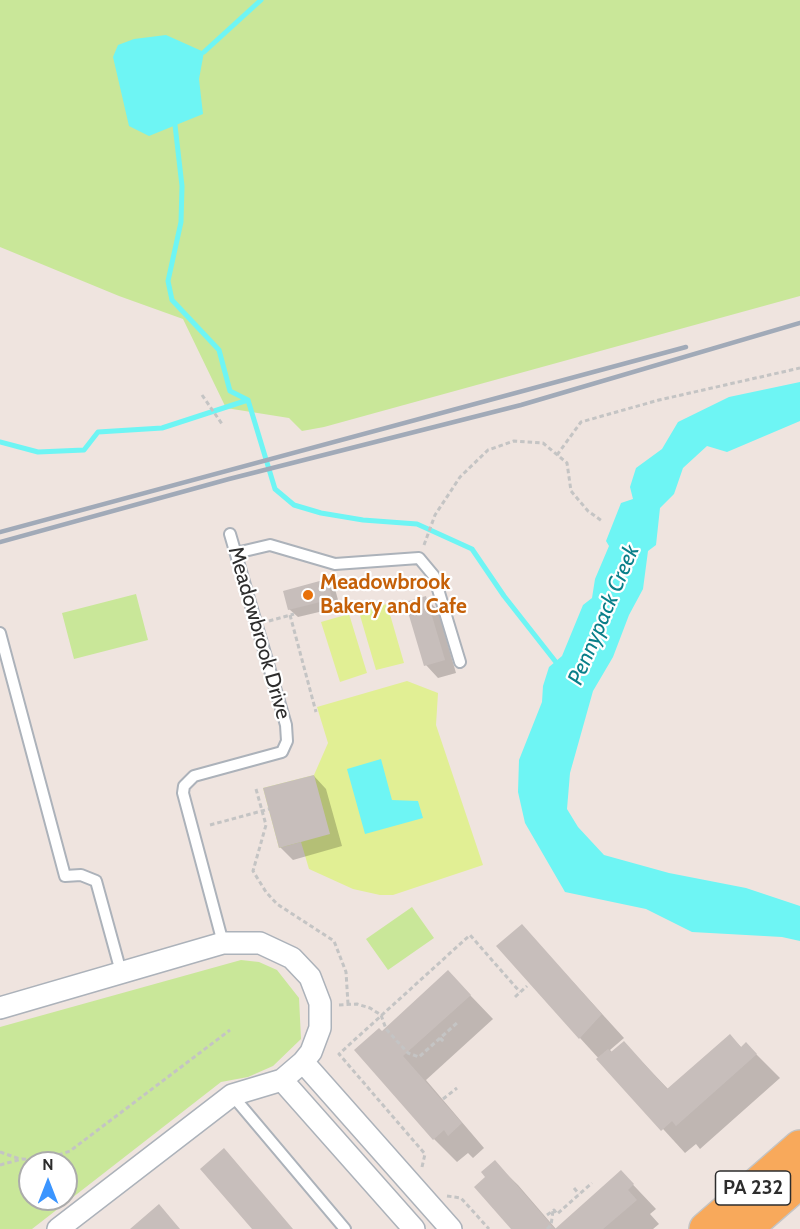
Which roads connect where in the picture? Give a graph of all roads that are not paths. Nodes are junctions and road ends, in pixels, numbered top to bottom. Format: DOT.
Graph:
graph roads {
  1 [pos="230,534"];
  2 [pos="236,553"];
  3 [pos="0,633"];
  4 [pos="460,662"];
  5 [pos="223,943"];
  6 [pos="121,972"];
  7 [pos="0,1008"];
  8 [pos="303,1062"];
  9 [pos="282,1080"];
  10 [pos="232,1095"];
  11 [pos="800,1148"];
  12 [pos="800,1181"];
  13 [pos="58,1229"];
  14 [pos="345,1229"];
  15 [pos="414,1229"];
  16 [pos="451,1229"];
  17 [pos="706,1229"];
  18 [pos="745,1229"];
  1 -- 2 [label="lane, Meadowbrook Drive"];
  2 -- 4 [label="lane"];
  2 -- 5 [label="lane, Meadowbrook Drive"];
  3 -- 6 [label="lane"];
  5 -- 6 [label="street"];
  5 -- 8 [label="street"];
  6 -- 7 [label="street"];
  8 -- 9 [label="street"];
  8 -- 16 [label="street"];
  9 -- 10 [label="street"];
  9 -- 15 [label="street"];
  10 -- 13 [label="street"];
  10 -- 14 [label="lane"];
  11 -- 17 [label="main road, PA 232"];
  12 -- 18 [label="main road, PA 232"];
}
